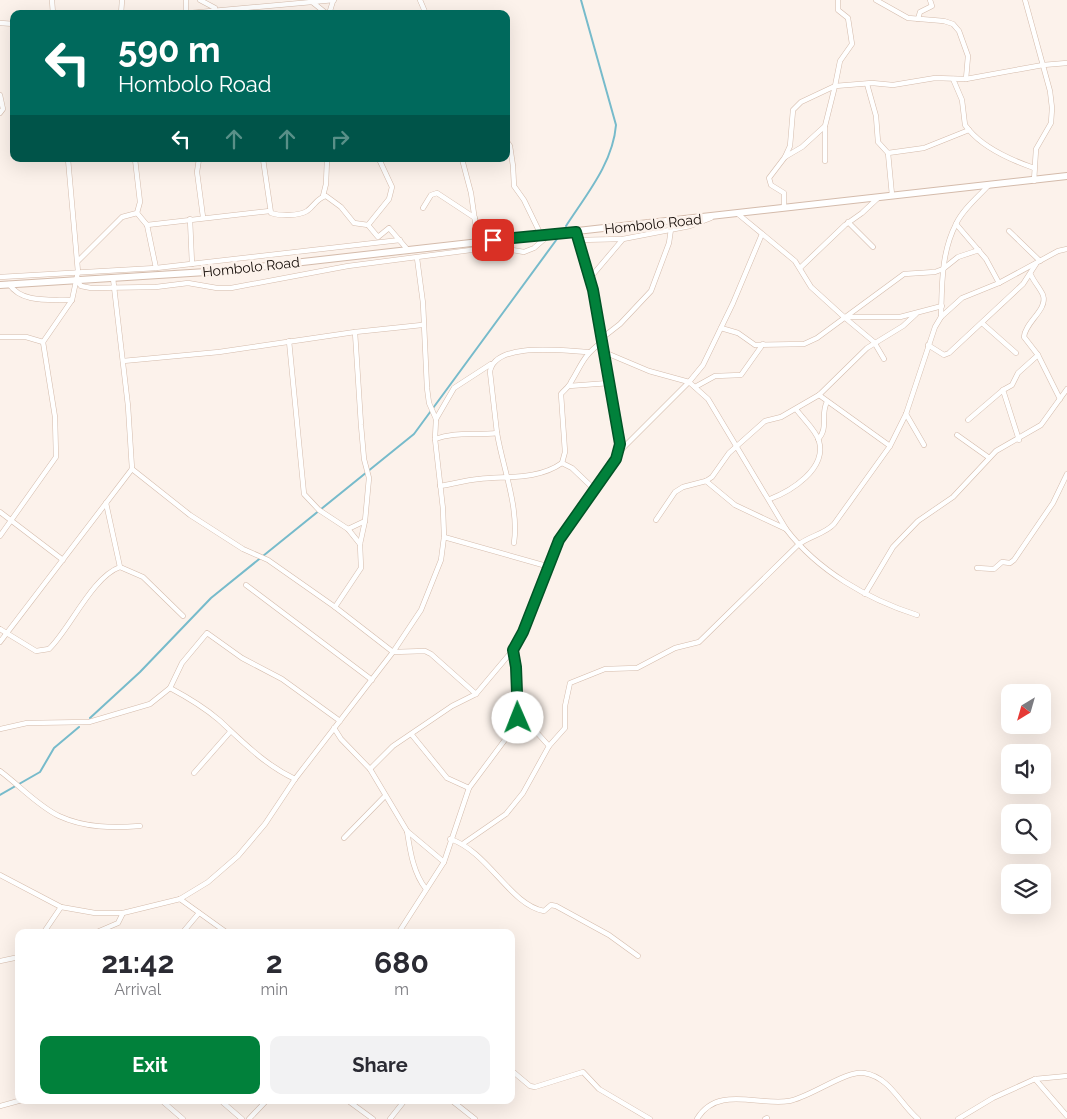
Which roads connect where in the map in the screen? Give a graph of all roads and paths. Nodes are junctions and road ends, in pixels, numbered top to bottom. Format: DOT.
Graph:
graph roads {
  1 [pos="200,0"];
  2 [pos="334,0"];
  3 [pos="838,0"];
  4 [pos="876,0"];
  5 [pos="930,0"];
  6 [pos="1020,0"];
  7 [pos="1025,0"];
  8 [pos="311,1"];
  9 [pos="216,9"];
  10 [pos="212,10"];
  11 [pos="323,10"];
  12 [pos="1027,10"];
  13 [pos="918,19"];
  14 [pos="1067,63"];
  15 [pos="1043,65"];
  16 [pos="953,79"];
  17 [pos="966,79"];
  18 [pos="867,84"];
  19 [pos="835,86"];
  20 [pos="0,95"];
  21 [pos="0,113"];
  22 [pos="825,126"];
  23 [pos="969,130"];
  24 [pos="510,146"];
  25 [pos="888,153"];
  26 [pos="785,157"];
  27 [pos="825,161"];
  28 [pos="68,162"];
  29 [pos="135,162"];
  30 [pos="199,162"];
  31 [pos="263,162"];
  32 [pos="327,162"];
  33 [pos="380,162"];
  34 [pos="463,162"];
  35 [pos="1034,168"];
  36 [pos="1067,176"];
  37 [pos="1034,181"];
  38 [pos="989,184"];
  39 [pos="892,195"];
  40 [pos="323,196"];
  41 [pos="879,197"];
  42 [pos="423,208"];
  43 [pos="784,208"];
  44 [pos="270,211"];
  45 [pos="137,212"];
  46 [pos="738,214"];
  47 [pos="203,217"];
  48 [pos="712,217"];
  49 [pos="474,218"];
  50 [pos="190,219"];
  51 [pos="848,222"];
  52 [pos="148,224"];
  53 [pos="956,224"];
  54 [pos="368,225"];
  55 [pos="671,229"];
  56 [pos="1008,231"];
  57 [pos="576,232"];
  58 [pos="541,234"];
  59 [pos="550,234"];
  60 [pos="762,234"];
  61 [pos="623,239"];
  62 [pos="400,240"];
  63 [pos="578,240"];
  64 [pos="478,242"];
  65 [pos="874,247"];
  66 [pos="407,249"];
  67 [pos="1067,249"];
  68 [pos="979,250"];
  69 [pos="417,258"];
  70 [pos="78,261"];
  71 [pos="1038,262"];
  72 [pos="192,264"];
  73 [pos="156,268"];
  74 [pos="800,268"];
  75 [pos="942,269"];
  76 [pos="78,272"];
  77 [pos="1031,275"];
  78 [pos="156,276"];
  79 [pos="0,278"];
  80 [pos="113,278"];
  81 [pos="590,278"];
  82 [pos="77,281"];
  83 [pos="999,283"];
  84 [pos="0,284"];
  85 [pos="9,284"];
  86 [pos="156,287"];
  87 [pos="114,288"];
  88 [pos="72,300"];
  89 [pos="942,306"];
  90 [pos="916,314"];
  91 [pos="844,317"];
  92 [pos="942,317"];
  93 [pos="982,323"];
  94 [pos="422,325"];
  95 [pos="721,328"];
  96 [pos="355,332"];
  97 [pos="0,337"];
  98 [pos="603,339"];
  99 [pos="289,341"];
  100 [pos="44,342"];
  101 [pos="874,342"];
  102 [pos="763,344"];
  103 [pos="928,345"];
  104 [pos="588,352"];
  105 [pos="604,352"];
  106 [pos="1016,353"];
  107 [pos="1038,355"];
  108 [pos="884,360"];
  109 [pos="122,361"];
  110 [pos="491,364"];
  111 [pos="689,382"];
  112 [pos="609,383"];
  113 [pos="569,386"];
  114 [pos="695,387"];
  115 [pos="1067,389"];
  116 [pos="1003,390"];
  117 [pos="819,396"];
  118 [pos="1060,399"];
  119 [pos="828,402"];
  120 [pos="796,409"];
  121 [pos="906,414"];
  122 [pos="436,419"];
  123 [pos="968,420"];
  124 [pos="497,433"];
  125 [pos="957,435"];
  126 [pos="435,439"];
  127 [pos="818,439"];
  128 [pos="1019,440"];
  129 [pos="924,445"];
  130 [pos="890,446"];
  131 [pos="736,447"];
  132 [pos="620,451"];
  133 [pos="988,457"];
  134 [pos="562,463"];
  135 [pos="132,469"];
  136 [pos="1067,474"];
  137 [pos="506,476"];
  138 [pos="706,481"];
  139 [pos="440,486"];
  140 [pos="594,488"];
  141 [pos="770,499"];
  142 [pos="106,503"];
  143 [pos="0,512"];
  144 [pos="656,520"];
  145 [pos="12,521"];
  146 [pos="365,522"];
  147 [pos="348,529"];
  148 [pos="786,529"];
  149 [pos="0,536"];
  150 [pos="444,537"];
  151 [pos="514,543"];
  152 [pos="360,544"];
  153 [pos="798,545"];
  154 [pos="63,560"];
  155 [pos="120,567"];
  156 [pos="550,567"];
  157 [pos="977,568"];
  158 [pos="246,585"];
  159 [pos="865,594"];
  160 [pos="335,607"];
  161 [pos="918,615"];
  162 [pos="184,616"];
  163 [pos="0,629"];
  164 [pos="6,634"];
  165 [pos="0,642"];
  166 [pos="513,650"];
  167 [pos="393,652"];
  168 [pos="372,680"];
  169 [pos="170,688"];
  170 [pos="476,694"];
  171 [pos="518,718"];
  172 [pos="340,721"];
  173 [pos="334,728"];
  174 [pos="0,729"];
  175 [pos="230,732"];
  176 [pos="412,734"];
  177 [pos="549,746"];
  178 [pos="370,769"];
  179 [pos="0,771"];
  180 [pos="194,773"];
  181 [pos="296,779"];
  182 [pos="469,788"];
  183 [pos="385,796"];
  184 [pos="140,826"];
  185 [pos="407,831"];
  186 [pos="344,838"];
  187 [pos="450,839"];
  188 [pos="464,843"];
  189 [pos="444,862"];
  190 [pos="0,875"];
  191 [pos="426,889"];
  192 [pos="180,899"];
  193 [pos="61,907"];
  194 [pos="199,913"];
  195 [pos="123,914"];
  196 [pos="46,929"];
  197 [pos="104,929"];
  198 [pos="186,929"];
  199 [pos="222,929"];
  200 [pos="401,929"];
  201 [pos="638,956"];
  202 [pos="15,958"];
  203 [pos="0,961"];
  204 [pos="515,1073"];
  205 [pos="1067,1076"];
  206 [pos="1035,1078"];
  207 [pos="15,1102"];
  208 [pos="166,1104"];
  209 [pos="225,1104"];
  210 [pos="263,1104"];
  211 [pos="352,1104"];
  212 [pos="402,1104"];
  213 [pos="456,1104"];
  214 [pos="0,1106"];
  215 [pos="1067,1116"];
  216 [pos="183,1119"];
  217 [pos="242,1119"];
  218 [pos="250,1119"];
  219 [pos="373,1119"];
  220 [pos="390,1119"];
  221 [pos="475,1119"];
  222 [pos="650,1119"];
  223 [pos="697,1119"];
  224 [pos="918,1119"];
  225 [pos="958,1119"];
  1 -- 9 [label="street"];
  2 -- 8 [label="street"];
  3 -- 19 [label="street"];
  4 -- 13 [label="street"];
  5 -- 13 [label="street"];
  6 -- 12 [label="street"];
  7 -- 12 [label="street"];
  8 -- 9 [label="street"];
  8 -- 11 [label="street"];
  9 -- 10 [label="street"];
  12 -- 15 [label="street"];
  13 -- 17 [label="street"];
  14 -- 15 [label="street"];
  15 -- 17 [label="street"];
  15 -- 35 [label="street"];
  16 -- 17 [label="street"];
  16 -- 18 [label="street"];
  16 -- 23 [label="street"];
  18 -- 19 [label="street"];
  18 -- 25 [label="street"];
  19 -- 22 [label="street"];
  19 -- 26 [label="street"];
  20 -- 21 [label="street"];
  22 -- 26 [label="street"];
  22 -- 27 [label="street"];
  23 -- 25 [label="street"];
  23 -- 35 [label="street"];
  24 -- 58 [label="street"];
  25 -- 39 [label="street"];
  26 -- 43 [label="street"];
  28 -- 70 [label="street"];
  29 -- 45 [label="street"];
  30 -- 47 [label="street"];
  31 -- 44 [label="street"];
  32 -- 40 [label="street"];
  33 -- 54 [label="street"];
  34 -- 49 [label="street"];
  35 -- 37 [label="street"];
  36 -- 37 [label="street, Hombolo Road"];
  37 -- 38 [label="street, Hombolo Road"];
  38 -- 39 [label="street, Hombolo Road"];
  38 -- 53 [label="street"];
  39 -- 41 [label="street, Hombolo Road"];
  40 -- 44 [label="street"];
  40 -- 54 [label="street"];
  41 -- 43 [label="street, Hombolo Road"];
  41 -- 51 [label="street"];
  42 -- 49 [label="street"];
  43 -- 46 [label="street, Hombolo Road"];
  44 -- 47 [label="street"];
  45 -- 52 [label="street"];
  45 -- 70 [label="street"];
  46 -- 48 [label="street, Hombolo Road"];
  46 -- 60 [label="street"];
  47 -- 50 [label="street"];
  48 -- 55 [label="street"];
  48 -- 57 [label="street, Hombolo Road"];
  49 -- 64 [label="street"];
  50 -- 52 [label="street"];
  50 -- 72 [label="street"];
  51 -- 65 [label="street"];
  51 -- 74 [label="street"];
  52 -- 73 [label="street"];
  53 -- 68 [label="street"];
  53 -- 75 [label="street"];
  54 -- 62 [label="street"];
  55 -- 61 [label="street"];
  55 -- 98 [label="street"];
  56 -- 71 [label="street"];
  57 -- 59 [label="street, Hombolo Road"];
  57 -- 63 [label="street"];
  58 -- 59 [label="street, Hombolo Road"];
  58 -- 64 [label="street, Hombolo Road"];
  59 -- 69 [label="street"];
  60 -- 74 [label="street"];
  60 -- 95 [label="street"];
  61 -- 63 [label="street"];
  61 -- 81 [label="street"];
  62 -- 66 [label="street"];
  62 -- 72 [label="street"];
  63 -- 81 [label="street"];
  64 -- 66 [label="street, Hombolo Road"];
  66 -- 78 [label="street, Hombolo Road"];
  67 -- 71 [label="street"];
  68 -- 75 [label="street"];
  68 -- 83 [label="street"];
  69 -- 86 [label="street"];
  69 -- 94 [label="street"];
  70 -- 76 [label="street"];
  71 -- 77 [label="street"];
  71 -- 83 [label="street"];
  72 -- 73 [label="street"];
  73 -- 76 [label="street"];
  74 -- 91 [label="street"];
  75 -- 89 [label="street"];
  75 -- 91 [label="street"];
  76 -- 79 [label="street"];
  76 -- 82 [label="street"];
  77 -- 93 [label="street"];
  77 -- 107 [label="street"];
  78 -- 80 [label="street, Hombolo Road"];
  78 -- 86 [label="street"];
  80 -- 82 [label="street, Hombolo Road"];
  80 -- 87 [label="street"];
  81 -- 98 [label="street"];
  82 -- 85 [label="street, Hombolo Road"];
  82 -- 87 [label="street"];
  82 -- 88 [label="street"];
  83 -- 92 [label="street"];
  84 -- 85 [label="street, Hombolo Road"];
  85 -- 88 [label="street"];
  86 -- 87 [label="street"];
  87 -- 109 [label="street"];
  88 -- 100 [label="street"];
  89 -- 90 [label="street"];
  89 -- 92 [label="street"];
  90 -- 91 [label="street"];
  90 -- 101 [label="street"];
  91 -- 101 [label="street"];
  91 -- 102 [label="street"];
  92 -- 103 [label="street"];
  93 -- 103 [label="street"];
  93 -- 106 [label="street"];
  94 -- 96 [label="street"];
  94 -- 122 [label="street"];
  95 -- 102 [label="street"];
  95 -- 111 [label="street"];
  96 -- 99 [label="street"];
  96 -- 146 [label="street"];
  97 -- 100 [label="street"];
  98 -- 104 [label="street"];
  98 -- 105 [label="street"];
  99 -- 109 [label="street"];
  99 -- 147 [label="street"];
  100 -- 145 [label="street"];
  101 -- 108 [label="street"];
  101 -- 117 [label="street"];
  102 -- 114 [label="street"];
  103 -- 121 [label="street"];
  104 -- 110 [label="street"];
  104 -- 113 [label="street"];
  105 -- 111 [label="street"];
  105 -- 112 [label="street"];
  107 -- 116 [label="street"];
  107 -- 118 [label="street"];
  109 -- 135 [label="street"];
  110 -- 122 [label="street"];
  110 -- 124 [label="street"];
  111 -- 114 [label="street"];
  111 -- 132 [label="street"];
  112 -- 113 [label="street"];
  112 -- 132 [label="street"];
  113 -- 134 [label="street"];
  114 -- 131 [label="street"];
  115 -- 118 [label="street"];
  116 -- 123 [label="street"];
  116 -- 128 [label="street"];
  117 -- 119 [label="street"];
  117 -- 120 [label="street"];
  118 -- 128 [label="street"];
  119 -- 127 [label="street"];
  119 -- 130 [label="street"];
  120 -- 127 [label="street"];
  120 -- 131 [label="street"];
  121 -- 129 [label="street"];
  121 -- 130 [label="street"];
  122 -- 126 [label="street"];
  124 -- 126 [label="street"];
  124 -- 137 [label="street"];
  125 -- 133 [label="street"];
  126 -- 139 [label="street"];
  127 -- 141 [label="street"];
  128 -- 133 [label="street"];
  130 -- 153 [label="street"];
  131 -- 138 [label="street"];
  131 -- 141 [label="street"];
  132 -- 140 [label="street"];
  133 -- 159 [label="street"];
  134 -- 137 [label="street"];
  134 -- 140 [label="street"];
  135 -- 142 [label="street"];
  135 -- 160 [label="street"];
  136 -- 157 [label="street"];
  137 -- 139 [label="street"];
  137 -- 151 [label="street"];
  138 -- 144 [label="street"];
  138 -- 148 [label="street"];
  139 -- 150 [label="street"];
  140 -- 156 [label="street"];
  141 -- 148 [label="street"];
  142 -- 154 [label="street"];
  142 -- 155 [label="street"];
  143 -- 145 [label="street"];
  145 -- 149 [label="street"];
  145 -- 154 [label="street"];
  146 -- 147 [label="street"];
  146 -- 152 [label="street"];
  147 -- 152 [label="street"];
  148 -- 153 [label="street"];
  150 -- 156 [label="street"];
  150 -- 167 [label="street"];
  152 -- 160 [label="street"];
  153 -- 159 [label="street"];
  153 -- 177 [label="street"];
  154 -- 164 [label="street"];
  155 -- 162 [label="street"];
  155 -- 164 [label="street"];
  156 -- 166 [label="street"];
  158 -- 168 [label="street"];
  159 -- 161 [label="street"];
  160 -- 167 [label="street"];
  163 -- 164 [label="street"];
  164 -- 165 [label="street"];
  166 -- 170 [label="street"];
  166 -- 171 [label="street"];
  167 -- 168 [label="street"];
  167 -- 170 [label="street"];
  168 -- 172 [label="street"];
  169 -- 172 [label="street"];
  169 -- 174 [label="street"];
  169 -- 175 [label="street"];
  170 -- 176 [label="street"];
  171 -- 177 [label="street"];
  171 -- 182 [label="street"];
  172 -- 173 [label="street"];
  173 -- 178 [label="street"];
  173 -- 181 [label="street"];
  175 -- 180 [label="street"];
  175 -- 181 [label="street"];
  176 -- 178 [label="street"];
  176 -- 182 [label="street"];
  177 -- 188 [label="street"];
  178 -- 183 [label="street"];
  179 -- 184 [label="street"];
  181 -- 192 [label="street"];
  182 -- 187 [label="street"];
  183 -- 185 [label="street"];
  183 -- 186 [label="street"];
  185 -- 189 [label="street"];
  185 -- 191 [label="street"];
  187 -- 188 [label="street"];
  187 -- 189 [label="street"];
  188 -- 201 [label="street"];
  189 -- 191 [label="street"];
  190 -- 193 [label="street"];
  191 -- 200 [label="street"];
  192 -- 194 [label="street"];
  192 -- 195 [label="street"];
  193 -- 195 [label="street"];
  193 -- 196 [label="street"];
  194 -- 198 [label="street"];
  194 -- 199 [label="street"];
  195 -- 197 [label="street"];
  202 -- 203 [label="street"];
  204 -- 222 [label="street"];
  205 -- 206 [label="street"];
  206 -- 215 [label="street"];
  206 -- 225 [label="street"];
  207 -- 214 [label="street"];
  208 -- 216 [label="street"];
  209 -- 217 [label="street"];
  210 -- 218 [label="street"];
  211 -- 219 [label="street"];
  212 -- 220 [label="street"];
  213 -- 221 [label="street"];
  223 -- 224 [label="street"];
}
